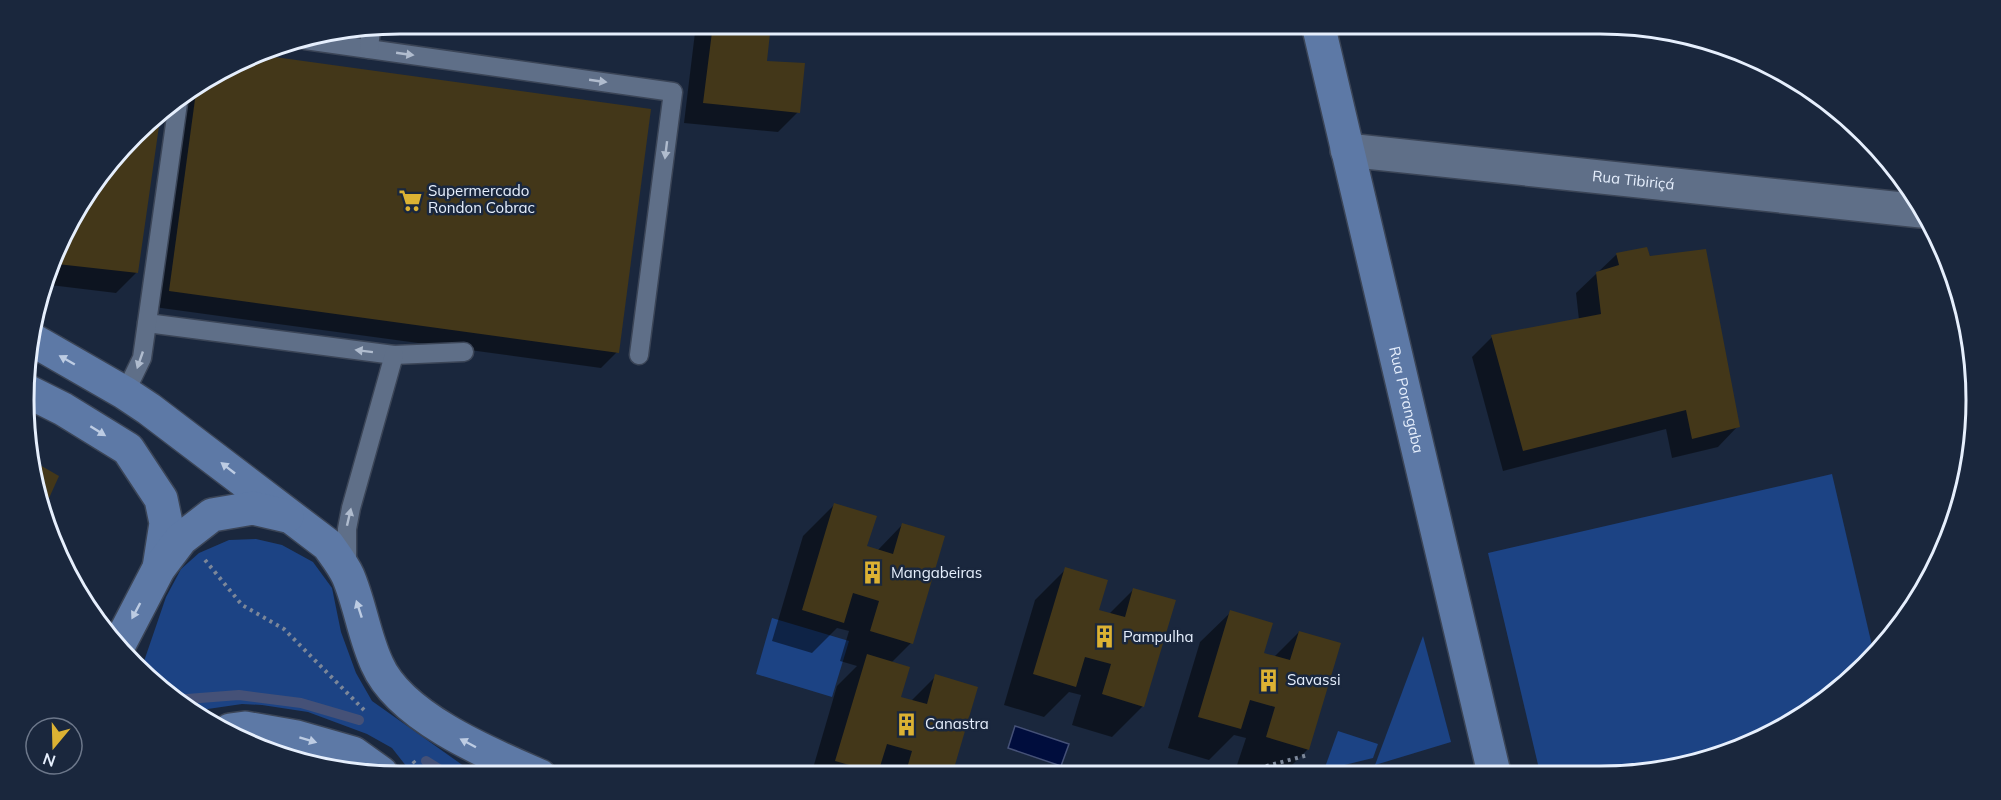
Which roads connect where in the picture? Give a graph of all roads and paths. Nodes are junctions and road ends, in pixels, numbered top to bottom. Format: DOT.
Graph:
graph roads {
  1 [pos="1320,34"];
  2 [pos="370,36"];
  3 [pos="325,43"];
  4 [pos="369,49"];
  5 [pos="176,111"];
  6 [pos="1347,150"];
  7 [pos="1914,210"];
  8 [pos="147,323"];
  9 [pos="39,344"];
  10 [pos="464,352"];
  11 [pos="394,355"];
  12 [pos="639,355"];
  13 [pos="125,393"];
  14 [pos="34,395"];
  15 [pos="291,517"];
  16 [pos="199,553"];
  17 [pos="159,568"];
  18 [pos="348,575"];
  19 [pos="123,638"];
  20 [pos="372,718"];
  21 [pos="240,729"];
  22 [pos="1308,755"];
  23 [pos="411,759"];
  24 [pos="368,764"];
  25 [pos="417,766"];
  26 [pos="516,766"];
  27 [pos="1267,766"];
  28 [pos="1492,766"];
  1 -- 6 [label="main road, Rua Porangaba"];
  2 -- 4 [label="lane"];
  3 -- 4 [label="lane"];
  4 -- 12 [label="lane, one-way"];
  5 -- 8 [label="lane"];
  6 -- 7 [label="street, Rua Tibiriçá"];
  6 -- 28 [label="main road, Rua Porangaba"];
  11 -- 8 [label="lane, one-way"];
  8 -- 13 [label="lane, one-way"];
  13 -- 9 [label="main road, one-way"];
  10 -- 11 [label="lane"];
  18 -- 11 [label="lane, one-way"];
  15 -- 13 [label="main road, one-way"];
  14 -- 17 [label="main road, one-way"];
  15 -- 17 [label="main road"];
  15 -- 18 [label="main road"];
  16 -- 20 [label="path"];
  17 -- 19 [label="main road, one-way"];
  26 -- 18 [label="main road, one-way"];
  21 -- 24 [label="main road, one-way"];
  22 -- 27 [label="path"];
  23 -- 25 [label="path"];
}
